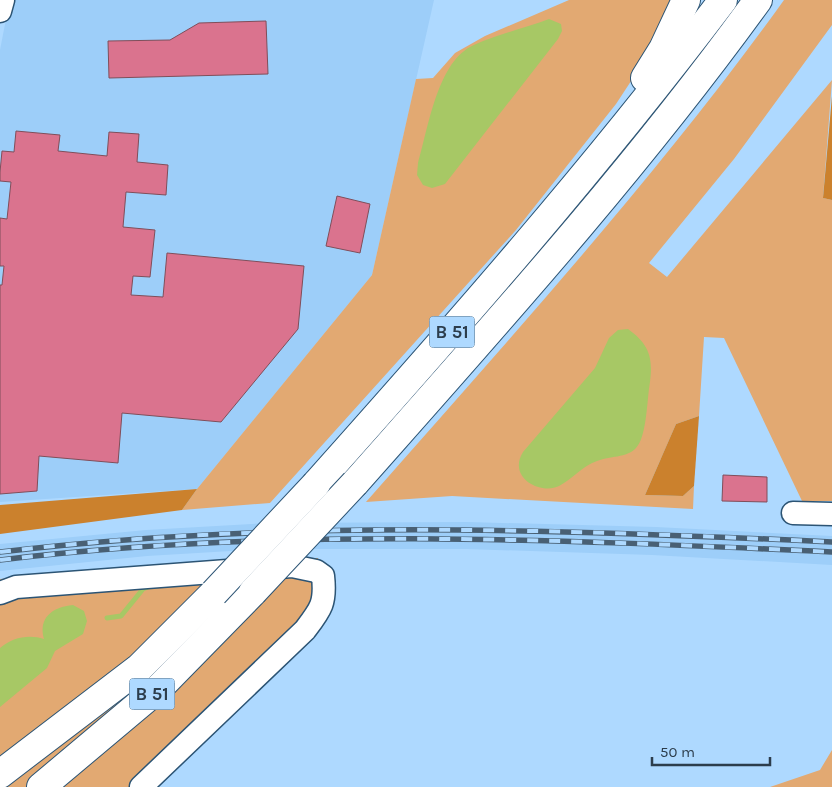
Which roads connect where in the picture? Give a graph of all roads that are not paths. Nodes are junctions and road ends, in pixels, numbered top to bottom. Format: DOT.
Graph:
graph roads {
  1 [pos="2,0"];
  2 [pos="686,0"];
  3 [pos="723,0"];
  4 [pos="758,0"];
  5 [pos="0,11"];
  6 [pos="584,177"];
  7 [pos="794,513"];
  8 [pos="832,514"];
  9 [pos="0,592"];
  10 [pos="0,774"];
  11 [pos="41,787"];
  12 [pos="141,787"];
  1 -- 5 [label="street"];
  2 -- 6 [label="highway"];
  3 -- 6 [label="highway, B 51"];
  4 -- 11 [label="highway, B 51, bridge"];
  6 -- 10 [label="highway, B 51, bridge"];
  7 -- 8 [label="street"];
  9 -- 12 [label="street"];
}
